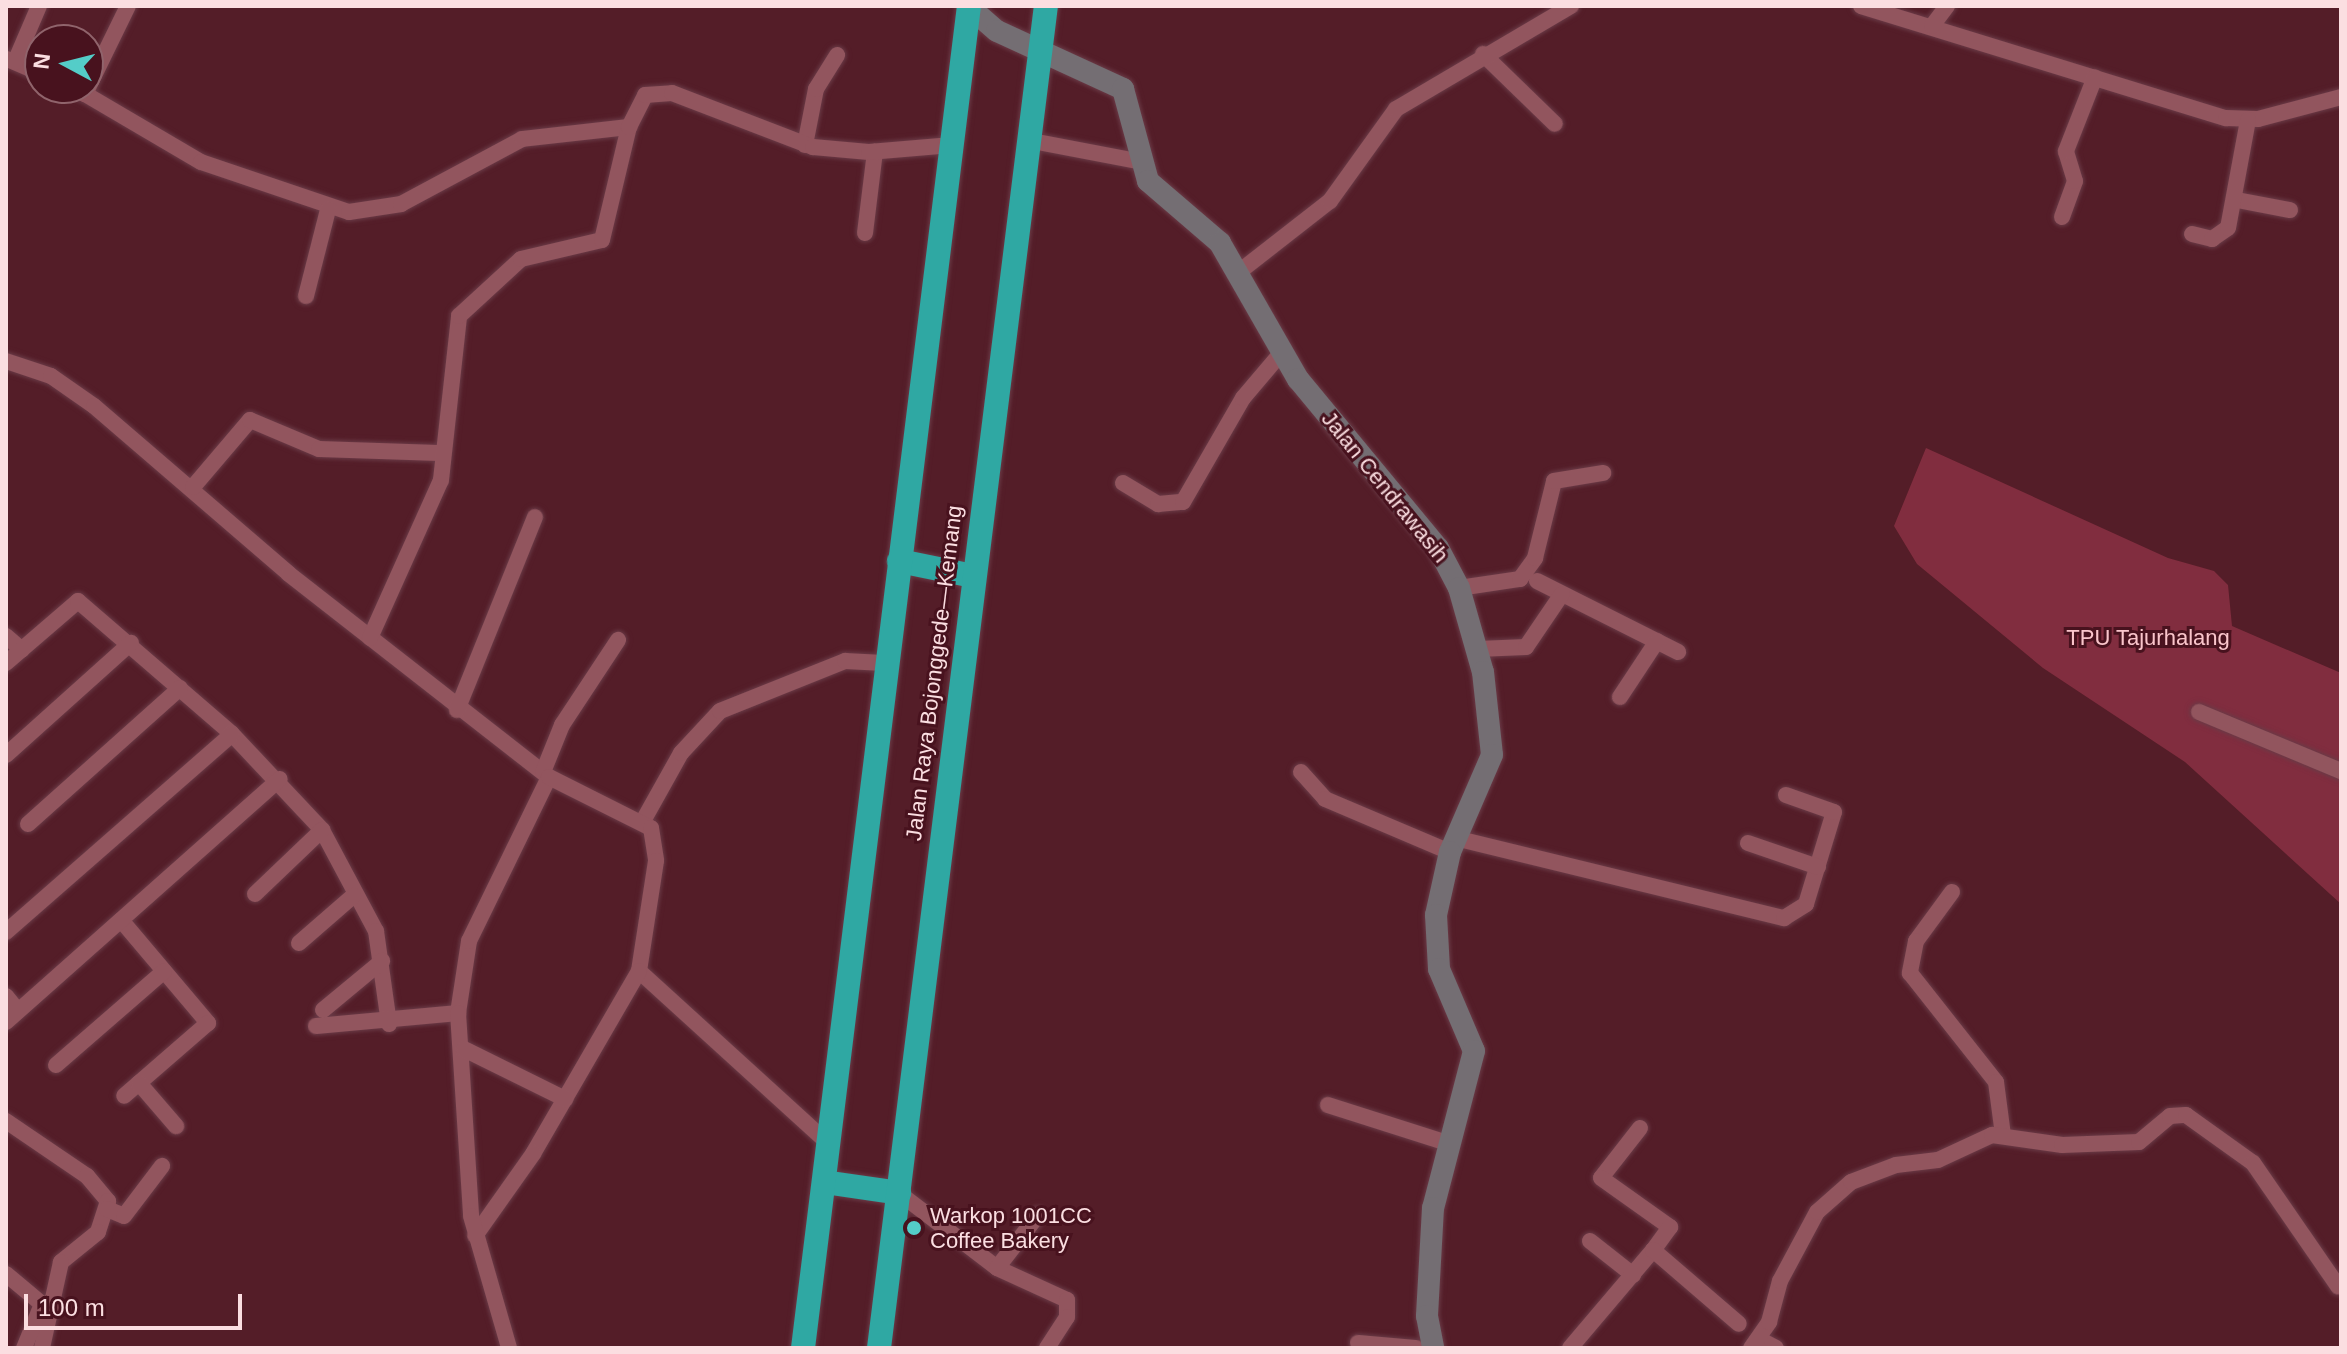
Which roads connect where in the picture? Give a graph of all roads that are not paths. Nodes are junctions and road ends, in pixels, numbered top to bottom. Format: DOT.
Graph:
graph roads {
  1 [pos="39,6"];
  2 [pos="128,6"];
  3 [pos="969,6"];
  4 [pos="1046,6"];
  5 [pos="1571,6"];
  6 [pos="1861,6"];
  7 [pos="1947,6"];
  8 [pos="1932,26"];
  9 [pos="104,48"];
  10 [pos="1041,50"];
  11 [pos="1483,54"];
  12 [pos="837,55"];
  13 [pos="11,60"];
  14 [pos="2095,77"];
  15 [pos="2341,97"];
  16 [pos="101,104"];
  17 [pos="2248,120"];
  18 [pos="1555,124"];
  19 [pos="629,127"];
  20 [pos="1027,140"];
  21 [pos="805,145"];
  22 [pos="952,145"];
  23 [pos="875,152"];
  24 [pos="1137,161"];
  25 [pos="2237,200"];
  26 [pos="328,210"];
  27 [pos="2290,210"];
  28 [pos="2062,217"];
  29 [pos="865,233"];
  30 [pos="2192,234"];
  31 [pos="1239,272"];
  32 [pos="306,296"];
  33 [pos="1282,352"];
  34 [pos="6,361"];
  35 [pos="439,453"];
  36 [pos="1603,473"];
  37 [pos="1123,483"];
  38 [pos="193,487"];
  39 [pos="535,517"];
  40 [pos="899,561"];
  41 [pos="973,576"];
  42 [pos="1537,581"];
  43 [pos="1459,588"];
  44 [pos="1562,594"];
  45 [pos="6,636"];
  46 [pos="370,638"];
  47 [pos="618,640"];
  48 [pos="1657,641"];
  49 [pos="131,643"];
  50 [pos="1478,649"];
  51 [pos="22,650"];
  52 [pos="1678,652"];
  53 [pos="6,663"];
  54 [pos="884,663"];
  55 [pos="180,688"];
  56 [pos="1620,697"];
  57 [pos="457,710"];
  58 [pos="2199,712"];
  59 [pos="232,734"];
  60 [pos="6,755"];
  61 [pos="2341,771"];
  62 [pos="1301,772"];
  63 [pos="546,775"];
  64 [pos="280,779"];
  65 [pos="1786,795"];
  66 [pos="643,821"];
  67 [pos="28,824"];
  68 [pos="322,830"];
  69 [pos="1748,843"];
  70 [pos="1452,845"];
  71 [pos="1818,867"];
  72 [pos="1952,892"];
  73 [pos="255,894"];
  74 [pos="353,896"];
  75 [pos="121,920"];
  76 [pos="6,932"];
  77 [pos="299,943"];
  78 [pos="382,961"];
  79 [pos="164,971"];
  80 [pos="639,971"];
  81 [pos="6,996"];
  82 [pos="323,1010"];
  83 [pos="458,1013"];
  84 [pos="12,1017"];
  85 [pos="389,1024"];
  86 [pos="316,1026"];
  87 [pos="464,1049"];
  88 [pos="56,1065"];
  89 [pos="139,1083"];
  90 [pos="124,1096"];
  91 [pos="565,1099"];
  92 [pos="1328,1105"];
  93 [pos="6,1121"];
  94 [pos="176,1126"];
  95 [pos="1640,1128"];
  96 [pos="2003,1135"];
  97 [pos="827,1142"];
  98 [pos="1447,1143"];
  99 [pos="162,1166"];
  100 [pos="824,1182"];
  101 [pos="899,1193"];
  102 [pos="107,1209"];
  103 [pos="1038,1215"];
  104 [pos="475,1236"];
  105 [pos="1590,1241"];
  106 [pos="1653,1250"];
  107 [pos="997,1268"];
  108 [pos="6,1274"];
  109 [pos="1633,1275"];
  110 [pos="2338,1286"];
  111 [pos="1739,1324"];
  112 [pos="1358,1343"];
  113 [pos="1755,1344"];
  114 [pos="24,1348"];
  115 [pos="42,1348"];
  116 [pos="509,1348"];
  117 [pos="803,1348"];
  118 [pos="879,1348"];
  119 [pos="1047,1348"];
  120 [pos="1416,1348"];
  121 [pos="1433,1348"];
  122 [pos="1570,1348"];
  123 [pos="1776,1348"];
  1 -- 13 [label="street"];
  2 -- 9 [label="street"];
  3 -- 10 [label="street"];
  3 -- 22 [label="highway"];
  4 -- 10 [label="highway, Jalan Raya Bojonggede—Kemang"];
  5 -- 11 [label="street"];
  6 -- 8 [label="street"];
  7 -- 8 [label="street"];
  8 -- 14 [label="street"];
  10 -- 20 [label="highway, Jalan Raya Bojonggede—Kemang"];
  10 -- 24 [label="street"];
  11 -- 18 [label="street"];
  11 -- 31 [label="street"];
  12 -- 21 [label="street"];
  14 -- 17 [label="street"];
  14 -- 28 [label="street"];
  15 -- 17 [label="street"];
  16 -- 26 [label="street"];
  17 -- 25 [label="street"];
  19 -- 21 [label="street"];
  19 -- 26 [label="street"];
  19 -- 35 [label="street"];
  20 -- 24 [label="street"];
  20 -- 41 [label="highway, Jalan Raya Bojonggede—Kemang"];
  21 -- 23 [label="street"];
  22 -- 23 [label="street"];
  22 -- 40 [label="highway"];
  23 -- 29 [label="street"];
  24 -- 31 [label="street, Jalan Cendrawasih"];
  25 -- 27 [label="street"];
  25 -- 30 [label="street"];
  26 -- 32 [label="street"];
  31 -- 33 [label="street, Jalan Cendrawasih"];
  33 -- 37 [label="street"];
  33 -- 43 [label="street, Jalan Cendrawasih"];
  34 -- 38 [label="street"];
  35 -- 38 [label="street"];
  35 -- 46 [label="street"];
  36 -- 43 [label="street"];
  38 -- 46 [label="street"];
  39 -- 57 [label="street"];
  40 -- 41 [label="highway"];
  40 -- 54 [label="highway"];
  41 -- 101 [label="highway, Jalan Raya Bojonggede—Kemang"];
  42 -- 44 [label="street"];
  43 -- 50 [label="street, Jalan Cendrawasih"];
  44 -- 48 [label="street"];
  44 -- 50 [label="street"];
  45 -- 51 [label="street"];
  46 -- 57 [label="street"];
  47 -- 63 [label="street"];
  48 -- 52 [label="street"];
  48 -- 56 [label="street"];
  49 -- 51 [label="street"];
  49 -- 55 [label="street"];
  49 -- 60 [label="street"];
  50 -- 70 [label="street, Jalan Cendrawasih"];
  51 -- 53 [label="street"];
  54 -- 66 [label="street"];
  54 -- 97 [label="highway"];
  55 -- 59 [label="street"];
  55 -- 67 [label="street"];
  57 -- 63 [label="street"];
  58 -- 61 [label="street"];
  59 -- 64 [label="street"];
  59 -- 76 [label="street"];
  62 -- 70 [label="street"];
  63 -- 66 [label="street"];
  63 -- 83 [label="street"];
  64 -- 68 [label="street"];
  64 -- 75 [label="street"];
  65 -- 71 [label="street"];
  66 -- 80 [label="street"];
  68 -- 73 [label="street"];
  68 -- 74 [label="street"];
  69 -- 71 [label="street"];
  70 -- 71 [label="street"];
  70 -- 98 [label="street, Jalan Cendrawasih"];
  72 -- 96 [label="street"];
  74 -- 77 [label="street"];
  74 -- 78 [label="street"];
  75 -- 79 [label="street"];
  75 -- 84 [label="street"];
  78 -- 82 [label="street"];
  78 -- 85 [label="street"];
  79 -- 88 [label="street"];
  79 -- 89 [label="street"];
  80 -- 91 [label="street"];
  80 -- 97 [label="street"];
  81 -- 84 [label="street"];
  83 -- 85 [label="street"];
  83 -- 87 [label="street"];
  85 -- 86 [label="street"];
  87 -- 91 [label="street"];
  87 -- 104 [label="street"];
  89 -- 90 [label="street"];
  89 -- 94 [label="street"];
  91 -- 104 [label="street"];
  92 -- 98 [label="street"];
  93 -- 102 [label="street"];
  95 -- 106 [label="street"];
  96 -- 110 [label="street"];
  96 -- 113 [label="street"];
  97 -- 100 [label="highway"];
  98 -- 121 [label="street, Jalan Cendrawasih"];
  99 -- 102 [label="street"];
  100 -- 101 [label="highway"];
  100 -- 117 [label="highway"];
  101 -- 107 [label="street"];
  101 -- 118 [label="highway, Jalan Raya Bojonggede—Kemang"];
  102 -- 115 [label="street"];
  103 -- 107 [label="street"];
  104 -- 116 [label="street"];
  105 -- 109 [label="street"];
  106 -- 109 [label="street"];
  106 -- 111 [label="street"];
  107 -- 119 [label="street"];
  108 -- 114 [label="street"];
  109 -- 122 [label="street"];
  112 -- 120 [label="street"];
  113 -- 123 [label="street"];
}
